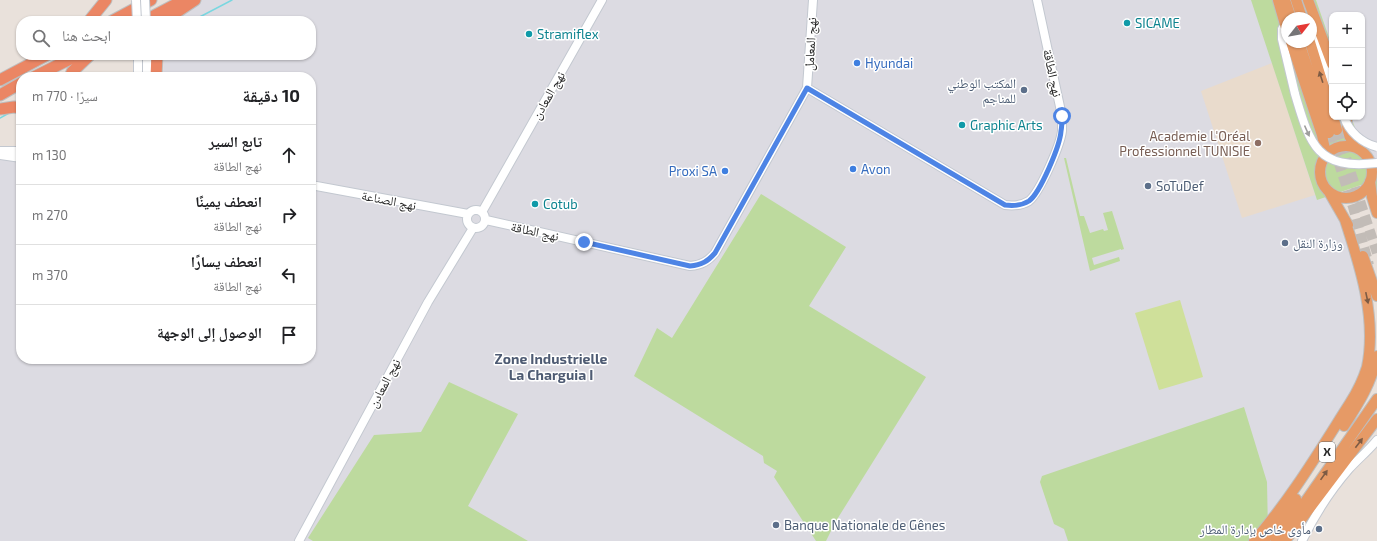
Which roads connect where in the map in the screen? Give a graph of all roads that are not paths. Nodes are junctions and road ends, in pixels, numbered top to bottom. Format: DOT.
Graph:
graph roads {
  1 [pos="106,0"];
  2 [pos="136,0"];
  3 [pos="145,0"];
  4 [pos="151,0"];
  5 [pos="184,0"];
  6 [pos="195,0"];
  7 [pos="602,0"];
  8 [pos="813,0"];
  9 [pos="1037,0"];
  10 [pos="1278,0"];
  11 [pos="1284,0"];
  12 [pos="1308,0"];
  13 [pos="1282,12"];
  14 [pos="1286,12"];
  15 [pos="93,16"];
  16 [pos="121,16"];
  17 [pos="137,16"];
  18 [pos="145,16"];
  19 [pos="154,16"];
  20 [pos="172,16"];
  21 [pos="1317,40"];
  22 [pos="1284,48"];
  23 [pos="1293,48"];
  24 [pos="1301,48"];
  25 [pos="1312,48"];
  26 [pos="38,60"];
  27 [pos="68,60"];
  28 [pos="85,60"];
  29 [pos="138,60"];
  30 [pos="147,60"];
  31 [pos="157,60"];
  32 [pos="1328,63"];
  33 [pos="44,72"];
  34 [pos="72,72"];
  35 [pos="138,72"];
  36 [pos="147,72"];
  37 [pos="156,72"];
  38 [pos="0,80"];
  39 [pos="16,86"];
  40 [pos="807,88"];
  41 [pos="0,95"];
  42 [pos="1329,103"];
  43 [pos="16,107"];
  44 [pos="0,108"];
  45 [pos="1333,120"];
  46 [pos="1346,120"];
  47 [pos="1347,120"];
  48 [pos="1377,147"];
  49 [pos="1357,148"];
  50 [pos="16,150"];
  51 [pos="0,151"];
  52 [pos="1326,154"];
  53 [pos="0,155"];
  54 [pos="16,157"];
  55 [pos="1377,163"];
  56 [pos="1370,181"];
  57 [pos="316,186"];
  58 [pos="1329,192"];
  59 [pos="482,212"];
  60 [pos="1377,213"];
  61 [pos="468,214"];
  62 [pos="486,220"];
  63 [pos="1345,220"];
  64 [pos="473,228"];
  65 [pos="1377,296"];
  66 [pos="1377,356"];
  67 [pos="1377,399"];
  68 [pos="1377,419"];
  69 [pos="1376,441"];
  70 [pos="299,541"];
  71 [pos="1254,541"];
  72 [pos="1264,541"];
  73 [pos="1276,541"];
  74 [pos="1285,541"];
  75 [pos="1302,541"];
  1 -- 15 [label="highway"];
  2 -- 17 [label="street, bridge"];
  3 -- 18 [label="street, bridge"];
  4 -- 16 [label="highway"];
  5 -- 19 [label="highway"];
  6 -- 20 [label="highway"];
  7 -- 59 [label="street, نهج المعادن"];
  8 -- 40 [label="street, نهج المعامل"];
  9 -- 40 [label="street, نهج الطاقة"];
  10 -- 13 [label="highway"];
  11 -- 14 [label="highway"];
  12 -- 32 [label="highway"];
  21 -- 32 [label="street"];
  22 -- 55 [label="street, one-way, bridge"];
  23 -- 52 [label="highway"];
  24 -- 45 [label="highway"];
  42 -- 25 [label="highway, one-way"];
  26 -- 38 [label="highway"];
  27 -- 33 [label="highway"];
  28 -- 34 [label="highway"];
  29 -- 35 [label="street"];
  30 -- 36 [label="street"];
  31 -- 37 [label="highway"];
  39 -- 41 [label="highway"];
  40 -- 62 [label="street, نهج الطاقة"];
  43 -- 44 [label="highway"];
  46 -- 48 [label="street, bridge"];
  47 -- 49 [label="highway"];
  49 -- 52 [label="highway"];
  49 -- 56 [label="highway"];
  50 -- 51 [label="street"];
  52 -- 58 [label="highway"];
  53 -- 54 [label="street"];
  56 -- 58 [label="highway"];
  56 -- 60 [label="highway"];
  57 -- 61 [label="street, نهج الصناعة"];
  58 -- 63 [label="highway"];
  59 -- 61 [label="street"];
  59 -- 62 [label="street"];
  61 -- 64 [label="street"];
  62 -- 64 [label="street"];
  63 -- 65 [label="highway"];
  63 -- 71 [label="highway, one-way"];
  64 -- 70 [label="street, نهج المعادن"];
  66 -- 72 [label="highway, X"];
  73 -- 67 [label="highway, X, one-way"];
  74 -- 68 [label="highway, one-way"];
  69 -- 75 [label="street"];
}
